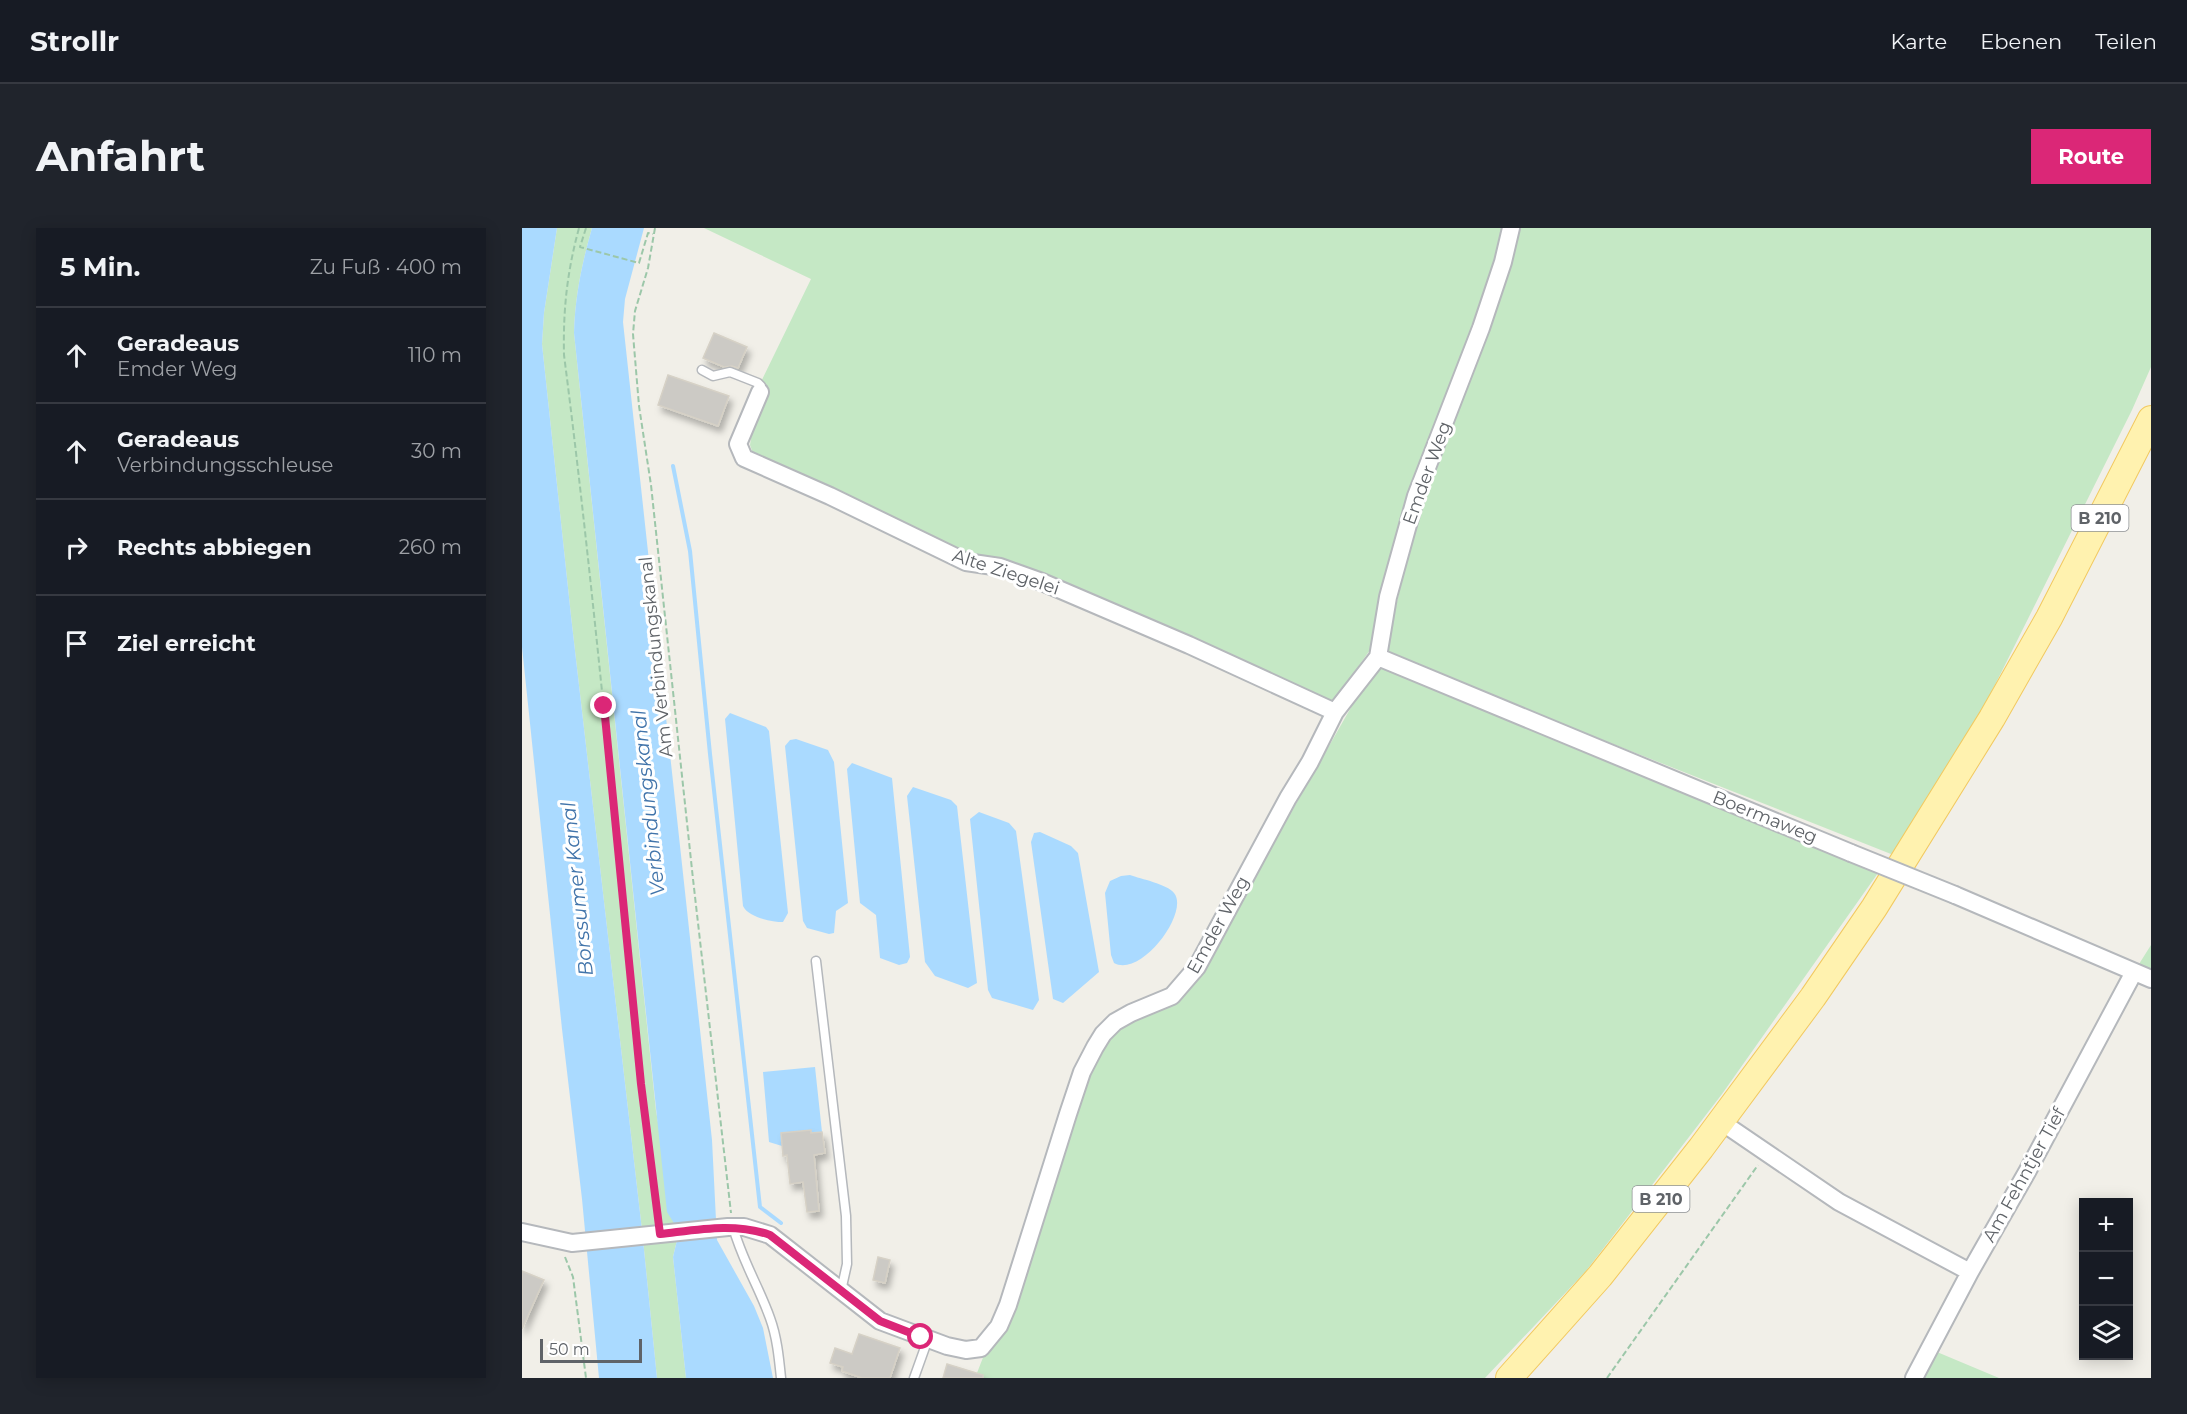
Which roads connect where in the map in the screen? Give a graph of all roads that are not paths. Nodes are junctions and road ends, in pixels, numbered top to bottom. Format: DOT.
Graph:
graph roads {
  1 [pos="1511,228"];
  2 [pos="702,370"];
  3 [pos="760,392"];
  4 [pos="2151,419"];
  5 [pos="1378,657"];
  6 [pos="1335,712"];
  7 [pos="816,962"];
  8 [pos="2134,972"];
  9 [pos="2151,980"];
  10 [pos="1720,1121"];
  11 [pos="728,1228"];
  12 [pos="522,1232"];
  13 [pos="1970,1272"];
  14 [pos="841,1292"];
  15 [pos="928,1339"];
  16 [pos="781,1378"];
  17 [pos="914,1378"];
  18 [pos="1509,1378"];
  19 [pos="1914,1378"];
  1 -- 5 [label="street, Emder Weg"];
  2 -- 3 [label="lane"];
  3 -- 6 [label="street, Alte Ziegelei"];
  4 -- 10 [label="main road, B 210"];
  5 -- 6 [label="street, Emder Weg"];
  5 -- 8 [label="street, Boermaweg, bridge"];
  6 -- 15 [label="street, Emder Weg"];
  7 -- 14 [label="lane"];
  8 -- 9 [label="street, Boermaweg"];
  8 -- 13 [label="street, Am Fehntjer Tief"];
  10 -- 13 [label="street"];
  10 -- 18 [label="main road, B 210"];
  11 -- 12 [label="street, Emder Weg"];
  11 -- 14 [label="street, Emder Weg"];
  11 -- 16 [label="lane"];
  13 -- 19 [label="street, Am Fehntjer Tief"];
  14 -- 15 [label="street, Emder Weg"];
  15 -- 17 [label="lane"];
}
